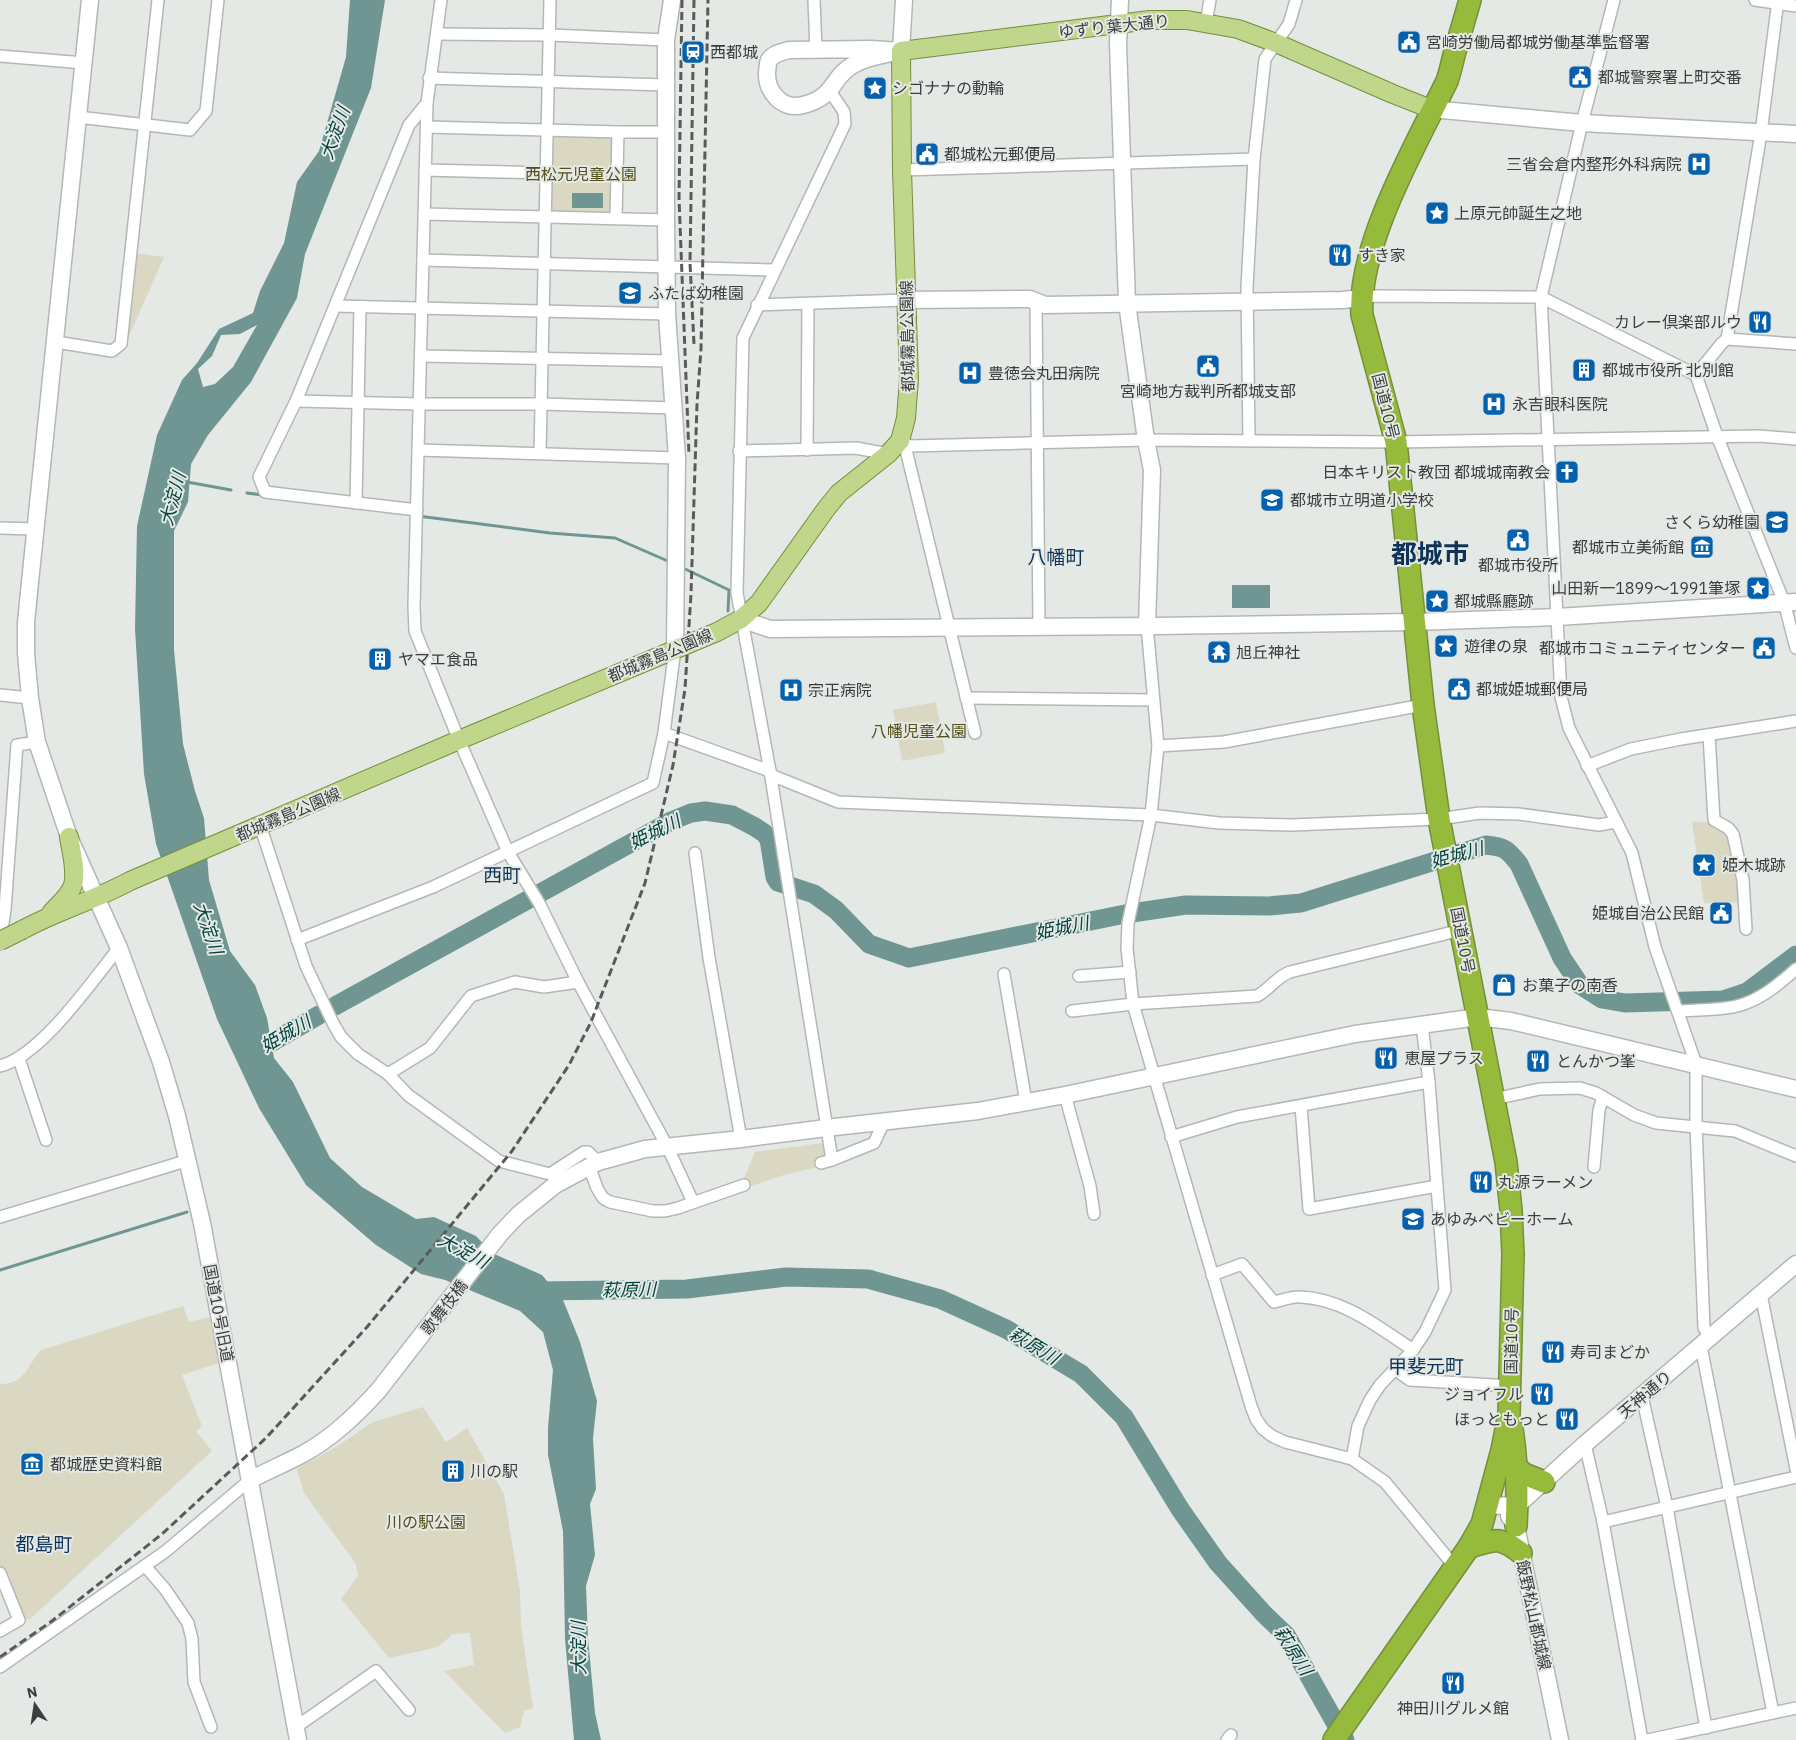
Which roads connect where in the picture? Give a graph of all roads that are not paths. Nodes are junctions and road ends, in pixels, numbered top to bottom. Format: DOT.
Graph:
graph roads {
  1 [pos="90,0"];
  2 [pos="158,0"];
  3 [pos="218,0"];
  4 [pos="442,0"];
  5 [pos="550,0"];
  6 [pos="672,0"];
  7 [pos="814,0"];
  8 [pos="904,0"];
  9 [pos="1120,0"];
  10 [pos="1210,0"];
  11 [pos="1296,0"];
  12 [pos="1457,0"];
  13 [pos="1470,0"];
  14 [pos="1614,0"];
  15 [pos="1755,0"];
  16 [pos="1778,2"];
  17 [pos="1796,6"];
  18 [pos="1206,23"];
  19 [pos="1118,24"];
  20 [pos="438,34"];
  21 [pos="550,35"];
  22 [pos="666,40"];
  23 [pos="1276,43"];
  24 [pos="816,50"];
  25 [pos="901,51"];
  26 [pos="0,56"];
  27 [pos="84,63"];
  28 [pos="430,78"];
  29 [pos="548,81"];
  30 [pos="666,85"];
  31 [pos="830,91"];
  32 [pos="427,103"];
  33 [pos="1431,109"];
  34 [pos="78,117"];
  35 [pos="1582,123"];
  36 [pos="144,125"];
  37 [pos="427,127"];
  38 [pos="546,130"];
  39 [pos="618,132"];
  40 [pos="666,132"];
  41 [pos="1761,133"];
  42 [pos="1796,134"];
  43 [pos="1254,159"];
  44 [pos="1122,164"];
  45 [pos="425,170"];
  46 [pos="902,170"];
  47 [pos="545,173"];
  48 [pos="424,214"];
  49 [pos="544,217"];
  50 [pos="616,218"];
  51 [pos="666,220"];
  52 [pos="423,260"];
  53 [pos="543,264"];
  54 [pos="666,266"];
  55 [pos="774,270"];
  56 [pos="1541,297"];
  57 [pos="1361,298"];
  58 [pos="906,300"];
  59 [pos="1246,301"];
  60 [pos="1036,302"];
  61 [pos="1127,304"];
  62 [pos="757,305"];
  63 [pos="808,305"];
  64 [pos="336,306"];
  65 [pos="360,307"];
  66 [pos="422,309"];
  67 [pos="543,311"];
  68 [pos="667,314"];
  69 [pos="1727,339"];
  70 [pos="56,342"];
  71 [pos="1796,344"];
  72 [pos="421,356"];
  73 [pos="542,358"];
  74 [pos="671,361"];
  75 [pos="1696,375"];
  76 [pos="296,401"];
  77 [pos="359,402"];
  78 [pos="419,404"];
  79 [pos="541,404"];
  80 [pos="674,408"];
  81 [pos="1717,436"];
  82 [pos="1547,439"];
  83 [pos="1796,439"];
  84 [pos="1146,440"];
  85 [pos="900,441"];
  86 [pos="1249,441"];
  87 [pos="1396,442"];
  88 [pos="1036,444"];
  89 [pos="418,450"];
  90 [pos="807,450"];
  91 [pos="739,451"];
  92 [pos="540,453"];
  93 [pos="888,454"];
  94 [pos="677,458"];
  95 [pos="356,504"];
  96 [pos="417,515"];
  97 [pos="0,528"];
  98 [pos="36,529"];
  99 [pos="1790,602"];
  100 [pos="1557,617"];
  101 [pos="741,619"];
  102 [pos="1414,622"];
  103 [pos="1039,626"];
  104 [pos="1147,626"];
  105 [pos="948,627"];
  106 [pos="1796,648"];
  107 [pos="675,649"];
  108 [pos="0,695"];
  109 [pos="30,698"];
  110 [pos="966,698"];
  111 [pos="1153,700"];
  112 [pos="1423,705"];
  113 [pos="1796,721"];
  114 [pos="664,733"];
  115 [pos="975,733"];
  116 [pos="1709,735"];
  117 [pos="459,740"];
  118 [pos="37,742"];
  119 [pos="1158,746"];
  120 [pos="1587,766"];
  121 [pos="771,773"];
  122 [pos="1151,814"];
  123 [pos="1439,819"];
  124 [pos="1616,822"];
  125 [pos="256,827"];
  126 [pos="70,836"];
  127 [pos="508,852"];
  128 [pos="695,853"];
  129 [pos="98,896"];
  130 [pos="2,909"];
  131 [pos="49,916"];
  132 [pos="1746,929"];
  133 [pos="1461,930"];
  134 [pos="297,940"];
  135 [pos="0,941"];
  136 [pos="0,945"];
  137 [pos="119,948"];
  138 [pos="1796,969"];
  139 [pos="1130,972"];
  140 [pos="1004,974"];
  141 [pos="1079,976"];
  142 [pos="578,982"];
  143 [pos="1133,1004"];
  144 [pos="1678,1010"];
  145 [pos="1072,1011"];
  146 [pos="1478,1017"];
  147 [pos="1422,1025"];
  148 [pos="19,1059"];
  149 [pos="1696,1064"];
  150 [pos="0,1066"];
  151 [pos="388,1074"];
  152 [pos="1154,1077"];
  153 [pos="1429,1082"];
  154 [pos="1796,1088"];
  155 [pos="1065,1095"];
  156 [pos="1603,1097"];
  157 [pos="1494,1099"];
  158 [pos="1026,1102"];
  159 [pos="1302,1106"];
  160 [pos="884,1122"];
  161 [pos="1696,1126"];
  162 [pos="826,1128"];
  163 [pos="1171,1137"];
  164 [pos="741,1139"];
  165 [pos="46,1140"];
  166 [pos="667,1146"];
  167 [pos="1796,1156"];
  168 [pos="188,1160"];
  169 [pos="594,1164"];
  170 [pos="1594,1166"];
  171 [pos="744,1185"];
  172 [pos="1437,1186"];
  173 [pos="693,1202"];
  174 [pos="1094,1214"];
  175 [pos="0,1217"];
  176 [pos="1796,1264"];
  177 [pos="1212,1275"];
  178 [pos="1761,1294"];
  179 [pos="1706,1342"];
  180 [pos="1413,1350"];
  181 [pos="1394,1369"];
  182 [pos="1511,1386"];
  183 [pos="1642,1396"];
  184 [pos="1509,1414"];
  185 [pos="1585,1444"];
  186 [pos="1352,1459"];
  187 [pos="1516,1467"];
  188 [pos="1796,1470"];
  189 [pos="1796,1476"];
  190 [pos="250,1480"];
  191 [pos="1544,1482"];
  192 [pos="1730,1492"];
  193 [pos="1518,1505"];
  194 [pos="1487,1506"];
  195 [pos="1667,1507"];
  196 [pos="1603,1522"];
  197 [pos="1516,1526"];
  198 [pos="1469,1547"];
  199 [pos="1521,1553"];
  200 [pos="145,1566"];
  201 [pos="1455,1567"];
  202 [pos="0,1574"];
  203 [pos="0,1632"];
  204 [pos="0,1667"];
  205 [pos="1796,1708"];
  206 [pos="409,1710"];
  207 [pos="1773,1713"];
  208 [pos="211,1727"];
  209 [pos="1706,1728"];
  210 [pos="297,1734"];
  211 [pos="1334,1740"];
  212 [pos="1560,1740"];
  213 [pos="1642,1740"];
  214 [pos="1648,1740"];
  1 -- 27 [label="street, 国道10号旧道"];
  2 -- 36 [label="street"];
  3 -- 36 [label="street"];
  4 -- 20 [label="street"];
  5 -- 21 [label="street"];
  6 -- 22 [label="street"];
  7 -- 24 [label="street"];
  8 -- 25 [label="street"];
  9 -- 19 [label="street"];
  10 -- 18 [label="street"];
  11 -- 23 [label="street"];
  12 -- 33 [label="highway, 国道10号"];
  13 -- 33 [label="highway, 国道10号"];
  14 -- 35 [label="street"];
  15 -- 16 [label="street"];
  16 -- 17 [label="street"];
  16 -- 41 [label="street"];
  18 -- 19 [label="main road, ゆずり葉大通り"];
  18 -- 23 [label="main road, ゆずり葉大通り"];
  19 -- 25 [label="main road, ゆずり葉大通り"];
  19 -- 44 [label="street"];
  20 -- 21 [label="street"];
  20 -- 28 [label="street"];
  21 -- 22 [label="street"];
  21 -- 29 [label="street"];
  22 -- 30 [label="street"];
  23 -- 33 [label="main road, ゆずり葉大通り"];
  23 -- 43 [label="street"];
  24 -- 25 [label="street"];
  24 -- 31 [label="street"];
  25 -- 31 [label="street"];
  25 -- 46 [label="main road, 都城霧島公園線"];
  26 -- 27 [label="street"];
  27 -- 34 [label="street, 国道10号旧道"];
  28 -- 29 [label="street"];
  28 -- 32 [label="street"];
  29 -- 30 [label="street"];
  29 -- 38 [label="street"];
  30 -- 40 [label="street"];
  31 -- 55 [label="street"];
  32 -- 37 [label="street"];
  32 -- 64 [label="street"];
  33 -- 35 [label="street"];
  33 -- 57 [label="highway, 国道10号"];
  34 -- 36 [label="street"];
  34 -- 70 [label="street, 国道10号旧道"];
  35 -- 41 [label="street"];
  35 -- 56 [label="street"];
  36 -- 70 [label="street"];
  37 -- 38 [label="street"];
  37 -- 45 [label="street"];
  38 -- 39 [label="street"];
  38 -- 47 [label="street"];
  39 -- 40 [label="street"];
  39 -- 50 [label="street"];
  40 -- 51 [label="street"];
  41 -- 42 [label="street"];
  41 -- 69 [label="street"];
  43 -- 44 [label="street"];
  43 -- 59 [label="street"];
  44 -- 46 [label="street"];
  44 -- 61 [label="street"];
  45 -- 47 [label="street"];
  45 -- 48 [label="street"];
  46 -- 58 [label="main road, 都城霧島公園線"];
  47 -- 49 [label="street"];
  48 -- 49 [label="street"];
  48 -- 52 [label="street"];
  49 -- 50 [label="street"];
  49 -- 53 [label="street"];
  50 -- 51 [label="street"];
  51 -- 54 [label="street"];
  52 -- 53 [label="street"];
  52 -- 66 [label="street"];
  53 -- 54 [label="street"];
  53 -- 67 [label="street"];
  54 -- 55 [label="street"];
  54 -- 68 [label="street"];
  55 -- 62 [label="street"];
  56 -- 57 [label="street"];
  56 -- 75 [label="street"];
  56 -- 82 [label="street"];
  57 -- 59 [label="street"];
  57 -- 87 [label="highway, 国道10号"];
  58 -- 60 [label="street"];
  58 -- 63 [label="street"];
  58 -- 85 [label="main road, 都城霧島公園線"];
  59 -- 61 [label="street"];
  59 -- 86 [label="street"];
  60 -- 61 [label="street"];
  60 -- 88 [label="street"];
  61 -- 84 [label="street"];
  62 -- 63 [label="street"];
  62 -- 91 [label="street"];
  63 -- 90 [label="street"];
  64 -- 65 [label="street"];
  64 -- 76 [label="street"];
  65 -- 66 [label="street"];
  65 -- 77 [label="street"];
  66 -- 67 [label="street"];
  66 -- 72 [label="street"];
  67 -- 68 [label="street"];
  67 -- 73 [label="street"];
  68 -- 74 [label="street"];
  69 -- 71 [label="street"];
  69 -- 75 [label="street"];
  70 -- 98 [label="street, 国道10号旧道"];
  72 -- 73 [label="street"];
  72 -- 78 [label="street"];
  73 -- 74 [label="street"];
  73 -- 79 [label="street"];
  74 -- 80 [label="street"];
  75 -- 81 [label="street"];
  76 -- 77 [label="street"];
  76 -- 95 [label="street"];
  77 -- 78 [label="street"];
  77 -- 95 [label="street"];
  78 -- 79 [label="street"];
  78 -- 89 [label="street"];
  79 -- 80 [label="street"];
  79 -- 92 [label="street"];
  80 -- 94 [label="street"];
  81 -- 82 [label="street"];
  81 -- 83 [label="street"];
  81 -- 99 [label="street"];
  82 -- 87 [label="street"];
  82 -- 100 [label="street"];
  84 -- 86 [label="street"];
  84 -- 88 [label="street"];
  84 -- 104 [label="street"];
  85 -- 88 [label="street"];
  85 -- 93 [label="main road, 都城霧島公園線"];
  85 -- 105 [label="street"];
  86 -- 87 [label="street"];
  87 -- 102 [label="highway, 国道10号"];
  88 -- 103 [label="street"];
  89 -- 92 [label="street"];
  89 -- 96 [label="street"];
  90 -- 91 [label="street"];
  90 -- 93 [label="street"];
  91 -- 101 [label="street"];
  92 -- 94 [label="street"];
  93 -- 101 [label="main road, 都城霧島公園線"];
  94 -- 107 [label="street"];
  95 -- 96 [label="street"];
  96 -- 117 [label="street"];
  97 -- 98 [label="street"];
  98 -- 109 [label="street, 国道10号旧道"];
  99 -- 100 [label="street"];
  99 -- 106 [label="street"];
  100 -- 102 [label="street"];
  100 -- 120 [label="street"];
  101 -- 105 [label="street"];
  101 -- 107 [label="main road, 都城霧島公園線"];
  101 -- 121 [label="street"];
  102 -- 104 [label="street"];
  102 -- 112 [label="highway, 国道10号"];
  103 -- 104 [label="street"];
  103 -- 105 [label="street"];
  104 -- 111 [label="street"];
  105 -- 110 [label="street"];
  107 -- 114 [label="street"];
  107 -- 117 [label="main road, 都城霧島公園線"];
  108 -- 109 [label="street"];
  109 -- 118 [label="street, 国道10号旧道"];
  110 -- 111 [label="street"];
  110 -- 115 [label="street"];
  111 -- 119 [label="street"];
  112 -- 119 [label="street"];
  112 -- 123 [label="highway, 国道10号"];
  113 -- 116 [label="street"];
  114 -- 121 [label="street"];
  114 -- 127 [label="street"];
  116 -- 120 [label="street"];
  116 -- 132 [label="street"];
  117 -- 125 [label="main road, 都城霧島公園線"];
  117 -- 127 [label="street"];
  118 -- 126 [label="street, 国道10号旧道"];
  118 -- 130 [label="street"];
  119 -- 122 [label="street"];
  120 -- 124 [label="street"];
  121 -- 122 [label="street"];
  121 -- 162 [label="street"];
  122 -- 123 [label="street"];
  122 -- 139 [label="street"];
  123 -- 124 [label="street"];
  123 -- 133 [label="highway, 国道10号"];
  124 -- 144 [label="street"];
  125 -- 129 [label="main road, 都城霧島公園線"];
  125 -- 134 [label="street"];
  126 -- 129 [label="street, 国道10号旧道"];
  126 -- 131 [label="main road"];
  127 -- 134 [label="street"];
  127 -- 142 [label="street"];
  128 -- 164 [label="street"];
  129 -- 131 [label="main road, 都城霧島公園線"];
  129 -- 137 [label="street, 国道10号旧道"];
  130 -- 136 [label="street"];
  131 -- 135 [label="main road, 都城霧島公園線, bridge"];
  133 -- 143 [label="street"];
  133 -- 146 [label="highway, 国道10号"];
  134 -- 151 [label="street"];
  137 -- 148 [label="street"];
  137 -- 168 [label="street, 国道10号旧道"];
  138 -- 144 [label="street"];
  139 -- 141 [label="street"];
  139 -- 143 [label="street"];
  140 -- 158 [label="street"];
  142 -- 151 [label="street"];
  142 -- 166 [label="street"];
  143 -- 145 [label="street"];
  143 -- 152 [label="street"];
  144 -- 149 [label="street"];
  146 -- 147 [label="street, 歌舞伎橋"];
  146 -- 149 [label="street, 歌舞伎橋"];
  146 -- 157 [label="highway, 国道10号"];
  147 -- 152 [label="street, 歌舞伎橋"];
  147 -- 153 [label="street"];
  148 -- 150 [label="street"];
  148 -- 165 [label="street"];
  149 -- 154 [label="street, 歌舞伎橋"];
  149 -- 161 [label="street"];
  151 -- 169 [label="street"];
  152 -- 155 [label="street, 歌舞伎橋"];
  152 -- 163 [label="street"];
  153 -- 159 [label="street"];
  153 -- 172 [label="street"];
  155 -- 158 [label="street, 歌舞伎橋"];
  155 -- 174 [label="street"];
  156 -- 157 [label="street"];
  156 -- 161 [label="street"];
  156 -- 170 [label="street"];
  157 -- 182 [label="highway, 国道10号"];
  158 -- 160 [label="street, 歌舞伎橋"];
  159 -- 163 [label="street"];
  159 -- 172 [label="street"];
  160 -- 162 [label="street, 歌舞伎橋"];
  160 -- 162 [label="street"];
  161 -- 167 [label="street"];
  161 -- 179 [label="street"];
  162 -- 164 [label="street, 歌舞伎橋"];
  163 -- 177 [label="street"];
  164 -- 166 [label="street, 歌舞伎橋"];
  166 -- 169 [label="street, 歌舞伎橋"];
  166 -- 173 [label="street"];
  168 -- 175 [label="street"];
  168 -- 190 [label="street, 国道10号旧道"];
  169 -- 173 [label="street"];
  169 -- 190 [label="street, 歌舞伎橋"];
  171 -- 173 [label="street"];
  172 -- 180 [label="street"];
  176 -- 178 [label="street, 天神通り"];
  177 -- 180 [label="street"];
  177 -- 186 [label="street"];
  178 -- 179 [label="street, 天神通り"];
  178 -- 188 [label="street"];
  179 -- 183 [label="street, 天神通り"];
  179 -- 192 [label="street"];
  180 -- 181 [label="street"];
  181 -- 182 [label="street"];
  181 -- 186 [label="street"];
  182 -- 184 [label="highway, 国道10号"];
  183 -- 185 [label="street, 天神通り"];
  183 -- 195 [label="street"];
  184 -- 187 [label="highway"];
  184 -- 194 [label="highway, 国道10号"];
  185 -- 191 [label="street, 天神通り"];
  185 -- 196 [label="street"];
  186 -- 201 [label="street"];
  187 -- 191 [label="highway"];
  187 -- 193 [label="highway"];
  189 -- 192 [label="street"];
  190 -- 200 [label="street"];
  190 -- 210 [label="street, 国道10号旧道"];
  191 -- 193 [label="street, 天神通り"];
  192 -- 195 [label="street"];
  192 -- 207 [label="street"];
  193 -- 194 [label="street"];
  193 -- 197 [label="highway"];
  194 -- 197 [label="street"];
  194 -- 198 [label="highway, 国道10号"];
  195 -- 196 [label="street"];
  195 -- 209 [label="street"];
  196 -- 213 [label="street"];
  197 -- 199 [label="street, 飯野松山都城線"];
  198 -- 199 [label="highway"];
  198 -- 201 [label="highway, 国道10号"];
  199 -- 212 [label="street, 飯野松山都城線"];
  200 -- 204 [label="street"];
  200 -- 208 [label="street"];
  201 -- 211 [label="highway, 国道10号"];
  202 -- 203 [label="street"];
  205 -- 207 [label="street"];
  206 -- 210 [label="street"];
  207 -- 209 [label="street"];
  209 -- 214 [label="street"];
}
